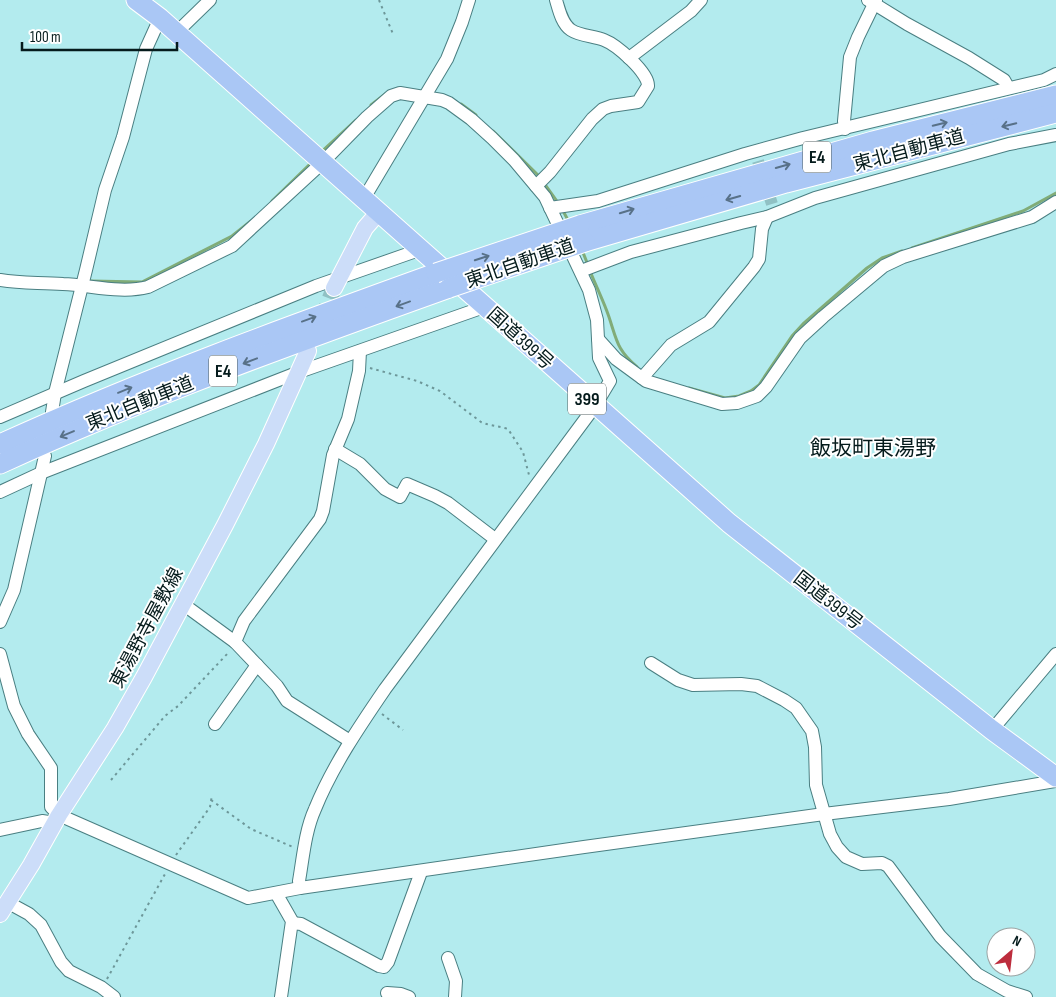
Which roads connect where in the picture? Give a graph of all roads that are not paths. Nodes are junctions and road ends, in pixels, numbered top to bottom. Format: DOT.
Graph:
graph roads {
  1 [pos="136,0"];
  2 [pos="210,0"];
  3 [pos="469,0"];
  4 [pos="556,0"];
  5 [pos="701,0"];
  6 [pos="872,1"];
  7 [pos="160,18"];
  8 [pos="176,33"];
  9 [pos="629,58"];
  10 [pos="1056,74"];
  11 [pos="1008,87"];
  12 [pos="427,92"];
  13 [pos="1056,94"];
  14 [pos="1056,113"];
  15 [pos="845,129"];
  16 [pos="1056,134"];
  17 [pos="322,163"];
  18 [pos="540,182"];
  19 [pos="363,200"];
  20 [pos="1056,202"];
  21 [pos="557,207"];
  22 [pos="771,212"];
  23 [pos="378,213"];
  24 [pos="582,234"];
  25 [pos="419,250"];
  26 [pos="586,269"];
  27 [pos="0,280"];
  28 [pos="337,284"];
  29 [pos="82,285"];
  30 [pos="484,307"];
  31 [pos="598,339"];
  32 [pos="308,351"];
  33 [pos="360,351"];
  34 [pos="299,372"];
  35 [pos="644,374"];
  36 [pos="55,393"];
  37 [pos="595,406"];
  38 [pos="52,412"];
  39 [pos="0,417"];
  40 [pos="0,444"];
  41 [pos="335,450"];
  42 [pos="45,456"];
  43 [pos="0,464"];
  44 [pos="41,473"];
  45 [pos="0,492"];
  46 [pos="495,540"];
  47 [pos="183,604"];
  48 [pos="0,622"];
  49 [pos="235,642"];
  50 [pos="0,654"];
  51 [pos="1056,654"];
  52 [pos="651,663"];
  53 [pos="257,666"];
  54 [pos="215,724"];
  55 [pos="992,730"];
  56 [pos="350,741"];
  57 [pos="1056,777"];
  58 [pos="1056,781"];
  59 [pos="824,814"];
  60 [pos="57,819"];
  61 [pos="0,830"];
  62 [pos="421,872"];
  63 [pos="300,888"];
  64 [pos="276,893"];
  65 [pos="4,908"];
  66 [pos="292,923"];
  67 [pos="448,958"];
  68 [pos="387,993"];
  69 [pos="114,997"];
  70 [pos="282,997"];
  71 [pos="409,997"];
  72 [pos="455,997"];
  73 [pos="1026,997"];
  1 -- 7 [label="highway, 国道399号 / 399"];
  2 -- 8 [label="street"];
  3 -- 12 [label="street"];
  4 -- 9 [label="street"];
  5 -- 9 [label="street"];
  6 -- 11 [label="street"];
  6 -- 15 [label="street"];
  7 -- 8 [label="highway, 国道399号 / 399"];
  7 -- 29 [label="street"];
  8 -- 17 [label="highway, 国道399号 / 399"];
  9 -- 18 [label="street"];
  10 -- 11 [label="street"];
  11 -- 15 [label="street"];
  12 -- 17 [label="street"];
  12 -- 18 [label="street"];
  12 -- 19 [label="street"];
  24 -- 13 [label="highway, 東北自動車道 / E4, one-way"];
  14 -- 24 [label="highway, 東北自動車道 / E4, one-way"];
  15 -- 21 [label="street"];
  16 -- 22 [label="street"];
  17 -- 19 [label="highway, 国道399号 / 399"];
  17 -- 29 [label="street"];
  18 -- 21 [label="street"];
  19 -- 23 [label="highway, 国道399号 / 399"];
  20 -- 35 [label="street"];
  21 -- 26 [label="street"];
  22 -- 26 [label="street"];
  22 -- 35 [label="street"];
  23 -- 25 [label="highway, 国道399号 / 399"];
  23 -- 28 [label="main road"];
  40 -- 24 [label="highway, 東北自動車道 / E4, one-way, bridge"];
  24 -- 43 [label="highway, 東北自動車道 / E4, one-way, bridge"];
  25 -- 28 [label="street"];
  25 -- 30 [label="highway, 国道399号 / 399"];
  26 -- 31 [label="street"];
  27 -- 29 [label="street"];
  28 -- 36 [label="street"];
  29 -- 36 [label="street"];
  30 -- 33 [label="street"];
  30 -- 37 [label="highway, 国道399号 / 399"];
  31 -- 35 [label="street"];
  31 -- 37 [label="street"];
  32 -- 34 [label="main road, 東湯野寺屋敷線"];
  33 -- 34 [label="street"];
  33 -- 41 [label="street"];
  34 -- 44 [label="street"];
  34 -- 47 [label="main road, 東湯野寺屋敷線"];
  36 -- 38 [label="street"];
  36 -- 39 [label="street"];
  37 -- 46 [label="street"];
  37 -- 55 [label="highway, 国道399号 / 399"];
  41 -- 46 [label="street"];
  41 -- 49 [label="street"];
  42 -- 44 [label="street"];
  44 -- 45 [label="street"];
  44 -- 48 [label="street"];
  46 -- 56 [label="street"];
  47 -- 49 [label="street"];
  47 -- 60 [label="main road, 東湯野寺屋敷線"];
  49 -- 53 [label="street"];
  50 -- 60 [label="street"];
  51 -- 55 [label="street"];
  52 -- 59 [label="street"];
  53 -- 54 [label="street"];
  53 -- 56 [label="street"];
  55 -- 57 [label="highway, 国道399号 / 399"];
  56 -- 63 [label="street"];
  58 -- 59 [label="street"];
  59 -- 62 [label="street"];
  59 -- 73 [label="street"];
  60 -- 61 [label="street"];
  60 -- 64 [label="street"];
  60 -- 65 [label="main road, 東湯野寺屋敷線"];
  62 -- 63 [label="street"];
  62 -- 66 [label="street"];
  63 -- 64 [label="street"];
  64 -- 66 [label="street"];
  65 -- 69 [label="street"];
  66 -- 70 [label="street"];
  67 -- 72 [label="street"];
  68 -- 71 [label="street"];
}
